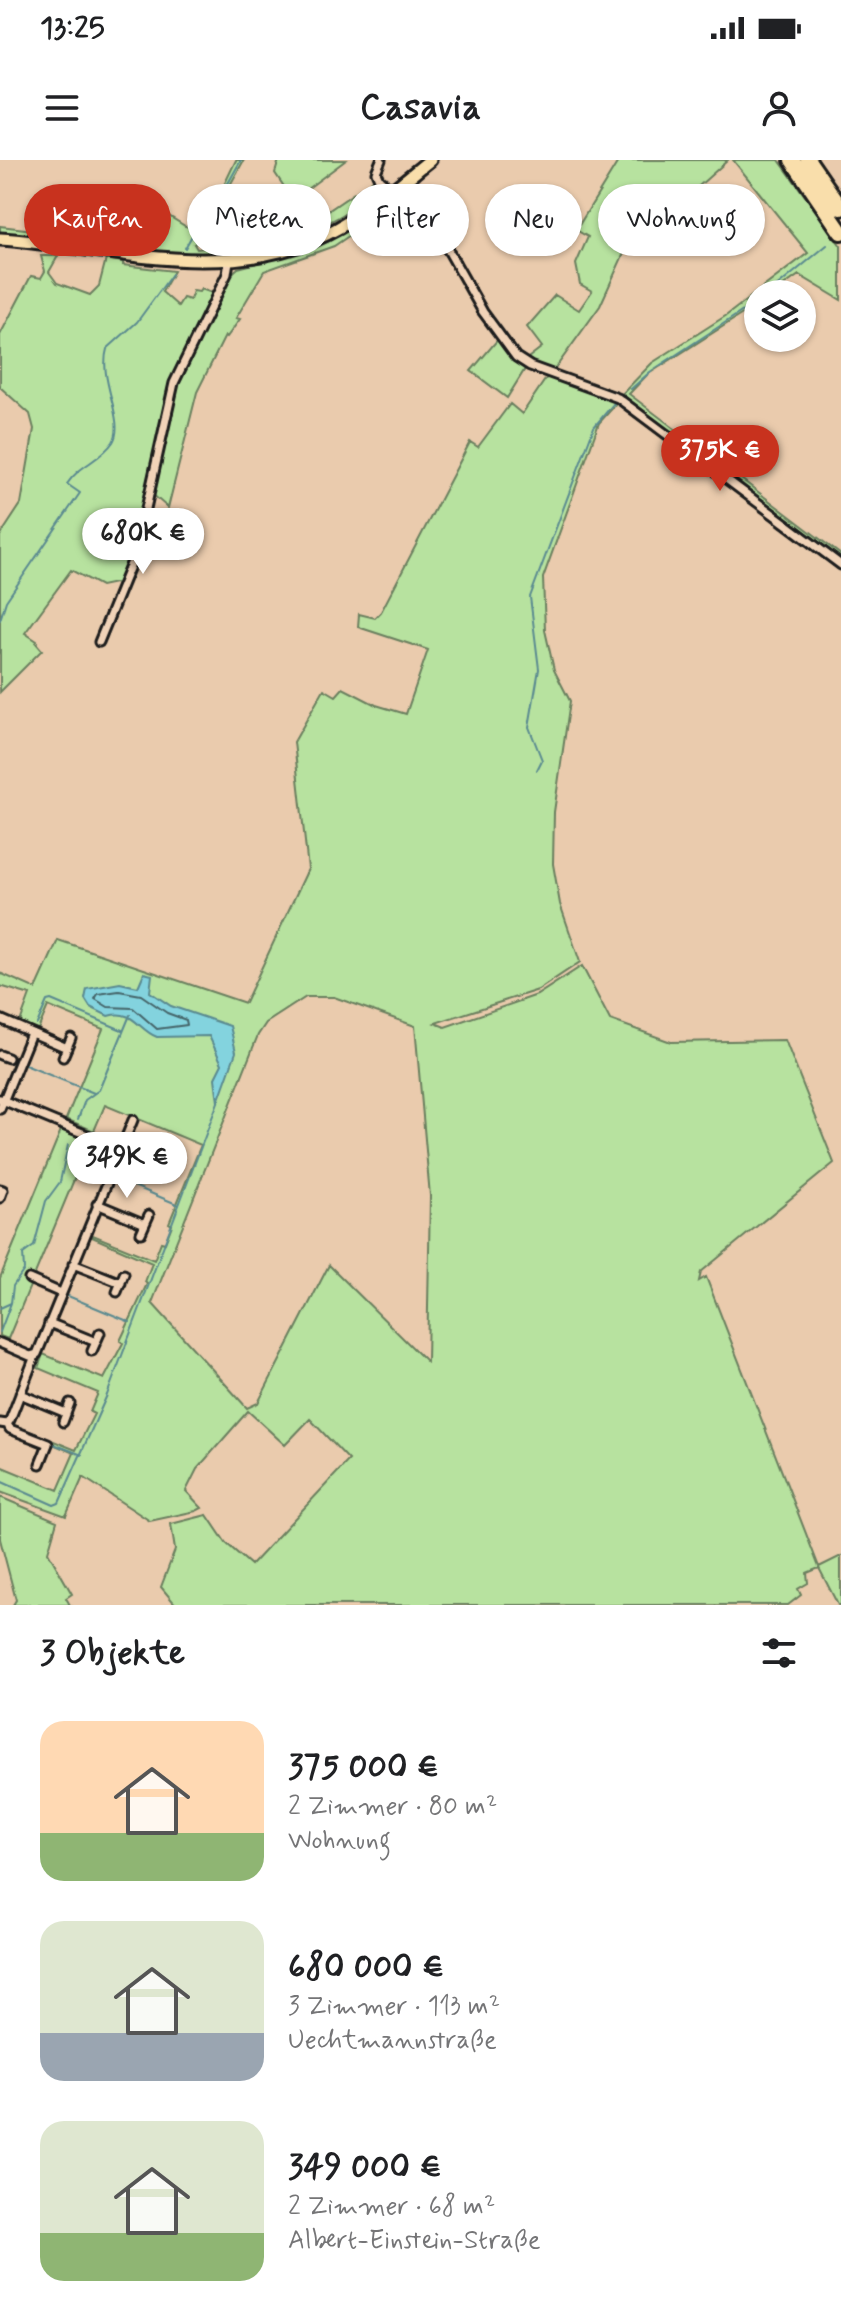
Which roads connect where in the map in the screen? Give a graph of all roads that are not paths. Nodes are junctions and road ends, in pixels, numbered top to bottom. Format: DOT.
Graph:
graph roads {
  1 [pos="381,160"];
  2 [pos="430,160"];
  3 [pos="785,160"];
  4 [pos="792,160"];
  5 [pos="808,160"];
  6 [pos="387,184"];
  7 [pos="400,184"];
  8 [pos="815,194"];
  9 [pos="841,208"];
  10 [pos="347,223"];
  11 [pos="841,232"];
  12 [pos="0,239"];
  13 [pos="451,256"];
  14 [pos="229,261"];
  15 [pos="841,565"];
  16 [pos="99,642"];
  17 [pos="0,1019"];
  18 [pos="31,1033"];
  19 [pos="71,1038"];
  20 [pos="67,1048"];
  21 [pos="63,1057"];
  22 [pos="1,1103"];
  23 [pos="133,1120"];
  24 [pos="121,1147"];
  25 [pos="173,1156"];
  26 [pos="169,1165"];
  27 [pos="165,1175"];
  28 [pos="0,1189"];
  29 [pos="0,1198"];
  30 [pos="97,1204"];
  31 [pos="149,1215"];
  32 [pos="145,1224"];
  33 [pos="141,1233"];
  34 [pos="73,1264"];
  35 [pos="124,1274"];
  36 [pos="29,1279"];
  37 [pos="121,1283"];
  38 [pos="117,1292"];
  39 [pos="61,1293"];
  40 [pos="49,1323"];
  41 [pos="100,1333"];
  42 [pos="96,1342"];
  43 [pos="0,1343"];
  44 [pos="92,1351"];
  45 [pos="35,1356"];
  46 [pos="20,1394"];
  47 [pos="70,1403"];
  48 [pos="66,1413"];
  49 [pos="63,1422"];
  50 [pos="3,1423"];
  51 [pos="40,1464"];
  1 -- 6 [label="street"];
  2 -- 7 [label="main road"];
  3 -- 8 [label="highway"];
  4 -- 8 [label="highway"];
  5 -- 9 [label="highway"];
  8 -- 11 [label="highway"];
  10 -- 14 [label="main road"];
  12 -- 14 [label="main road"];
  13 -- 15 [label="street"];
  14 -- 16 [label="street"];
  17 -- 18 [label="street"];
  18 -- 20 [label="street"];
  18 -- 22 [label="street"];
  19 -- 20 [label="street"];
  20 -- 21 [label="street"];
  22 -- 24 [label="street"];
  23 -- 24 [label="street"];
  24 -- 26 [label="street"];
  24 -- 30 [label="street"];
  25 -- 26 [label="street"];
  26 -- 27 [label="street"];
  28 -- 29 [label="street"];
  30 -- 32 [label="street"];
  30 -- 34 [label="street"];
  31 -- 32 [label="street"];
  32 -- 33 [label="street"];
  34 -- 37 [label="street"];
  34 -- 39 [label="street"];
  35 -- 37 [label="street"];
  36 -- 39 [label="street"];
  37 -- 38 [label="street"];
  39 -- 40 [label="street"];
  40 -- 42 [label="street"];
  40 -- 45 [label="street"];
  41 -- 42 [label="street"];
  42 -- 44 [label="street"];
  43 -- 45 [label="street"];
  45 -- 46 [label="street"];
  46 -- 48 [label="street"];
  46 -- 50 [label="street"];
  47 -- 48 [label="street"];
  48 -- 49 [label="street"];
  50 -- 51 [label="street"];
}
